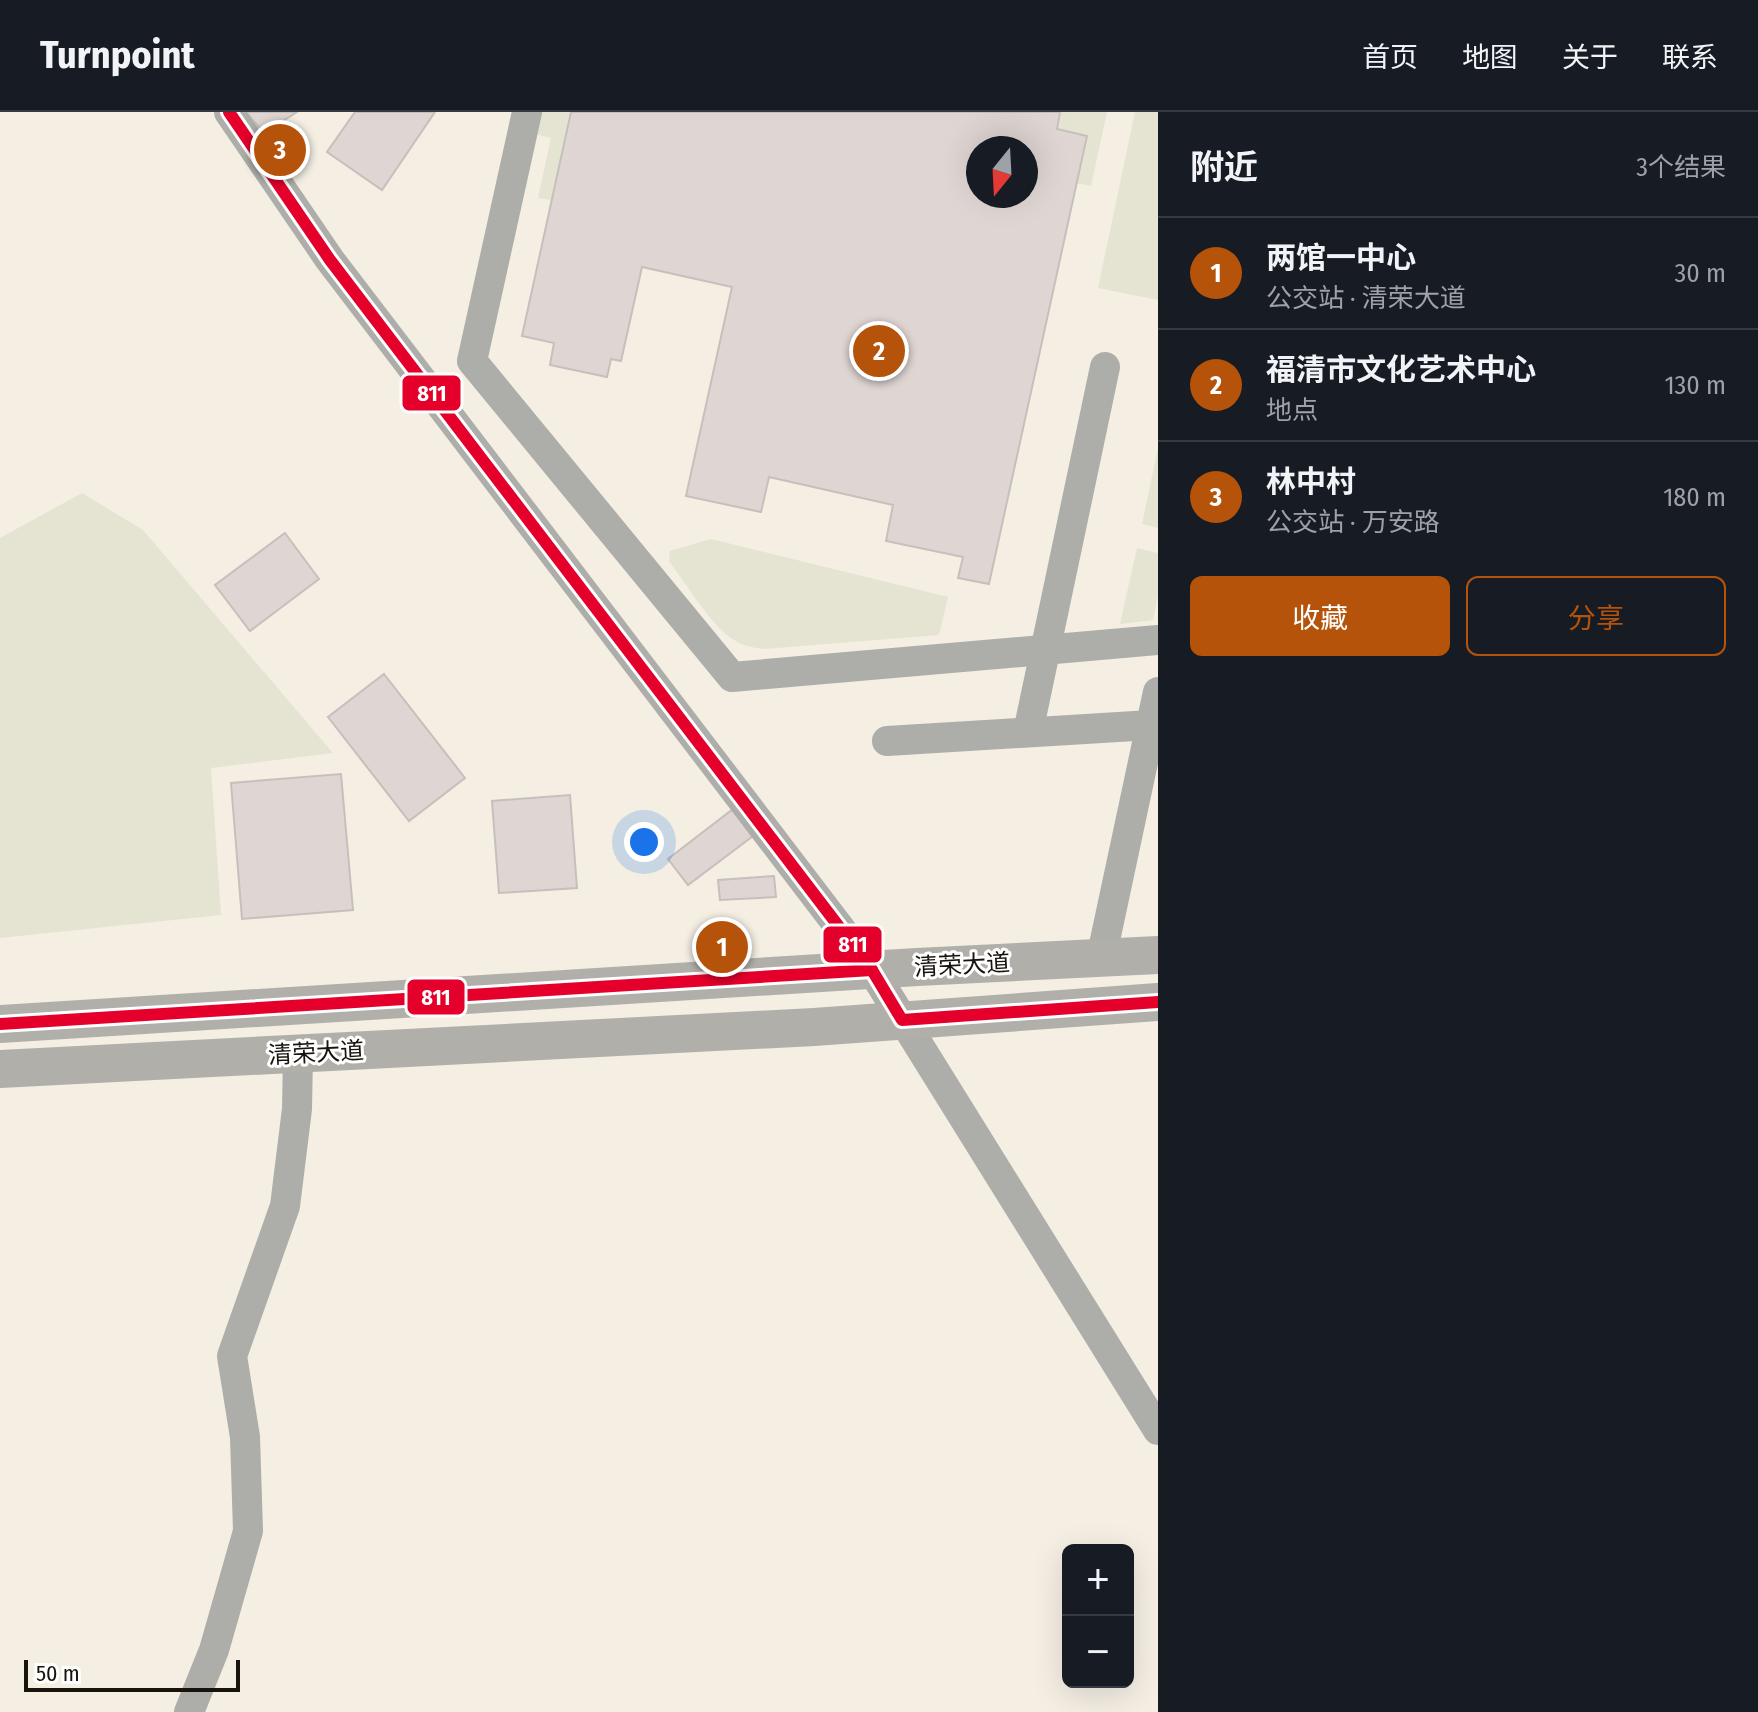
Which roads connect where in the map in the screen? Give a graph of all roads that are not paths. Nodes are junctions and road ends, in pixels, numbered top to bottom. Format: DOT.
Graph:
graph roads {
  1 [pos="229,112"];
  2 [pos="527,112"];
  3 [pos="1105,367"];
  4 [pos="1158,640"];
  5 [pos="1045,649"];
  6 [pos="1158,692"];
  7 [pos="1151,725"];
  8 [pos="1028,732"];
  9 [pos="887,741"];
  10 [pos="1158,955"];
  11 [pos="1101,959"];
  12 [pos="872,970"];
  13 [pos="1158,1002"];
  14 [pos="902,1020"];
  15 [pos="0,1024"];
  16 [pos="298,1054"];
  17 [pos="0,1069"];
  18 [pos="1158,1430"];
  19 [pos="189,1712"];
  1 -- 12 [label="street"];
  2 -- 5 [label="street"];
  3 -- 5 [label="street"];
  4 -- 5 [label="street"];
  5 -- 8 [label="street"];
  6 -- 7 [label="street"];
  7 -- 8 [label="street"];
  7 -- 11 [label="street"];
  8 -- 9 [label="street"];
  10 -- 11 [label="main road, 清荣大道"];
  11 -- 12 [label="main road, 清荣大道"];
  12 -- 14 [label="street"];
  12 -- 15 [label="main road, 清荣大道"];
  13 -- 14 [label="main road, 清荣大道"];
  14 -- 16 [label="main road, 清荣大道"];
  14 -- 18 [label="street"];
  16 -- 17 [label="main road, 清荣大道"];
  16 -- 19 [label="street"];
}
